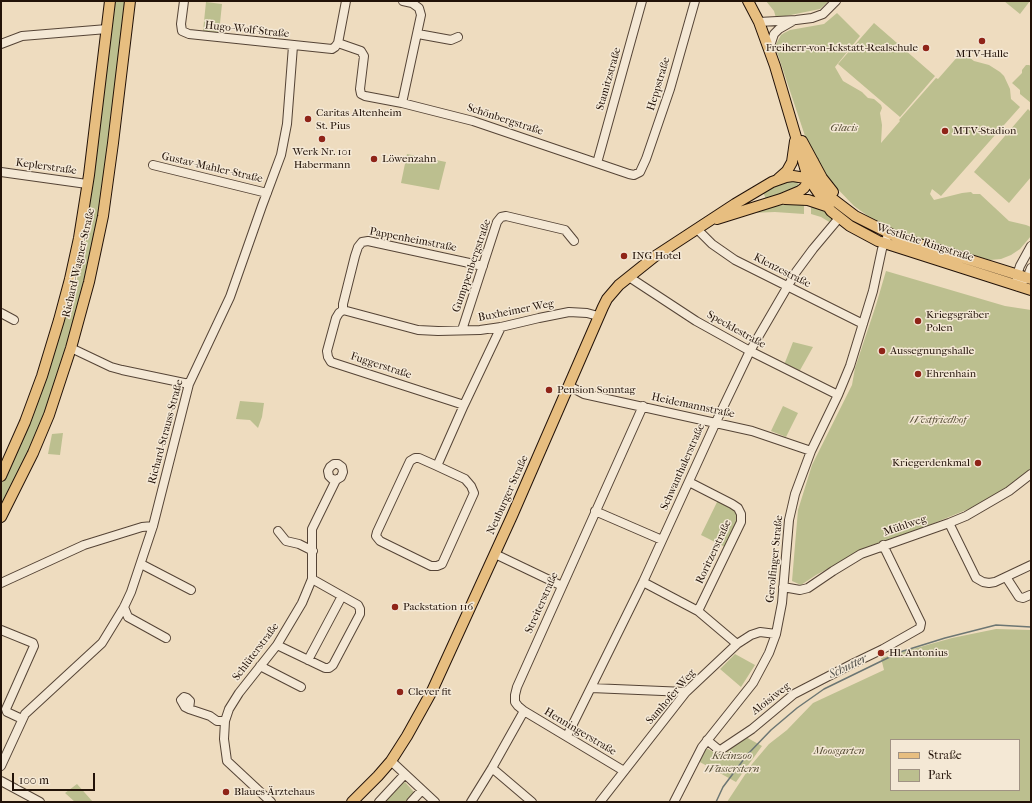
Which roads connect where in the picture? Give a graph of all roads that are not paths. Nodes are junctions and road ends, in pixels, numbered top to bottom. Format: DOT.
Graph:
graph roads {
  1 [pos="110,1"];
  2 [pos="130,1"];
  3 [pos="184,1"];
  4 [pos="346,1"];
  5 [pos="403,1"];
  6 [pos="642,1"];
  7 [pos="695,1"];
  8 [pos="748,1"];
  9 [pos="836,1"];
  10 [pos="796,20"];
  11 [pos="759,22"];
  12 [pos="106,29"];
  13 [pos="418,34"];
  14 [pos="458,37"];
  15 [pos="338,43"];
  16 [pos="1,44"];
  17 [pos="293,46"];
  18 [pos="769,49"];
  19 [pos="402,103"];
  20 [pos="792,120"];
  21 [pos="796,137"];
  22 [pos="812,161"];
  23 [pos="596,163"];
  24 [pos="153,165"];
  25 [pos="1,172"];
  26 [pos="640,172"];
  27 [pos="778,179"];
  28 [pos="810,179"];
  29 [pos="87,184"];
  30 [pos="754,192"];
  31 [pos="267,193"];
  32 [pos="781,199"];
  33 [pos="759,206"];
  34 [pos="828,207"];
  35 [pos="849,212"];
  36 [pos="839,218"];
  37 [pos="710,221"];
  38 [pos="697,229"];
  39 [pos="889,233"];
  40 [pos="574,241"];
  41 [pos="362,242"];
  42 [pos="885,243"];
  43 [pos="1031,246"];
  44 [pos="483,266"];
  45 [pos="1031,268"];
  46 [pos="1017,275"];
  47 [pos="629,277"];
  48 [pos="1029,279"];
  49 [pos="1017,286"];
  50 [pos="788,287"];
  51 [pos="1031,290"];
  52 [pos="343,310"];
  53 [pos="1,313"];
  54 [pos="598,316"];
  55 [pos="14,320"];
  56 [pos="863,324"];
  57 [pos="501,327"];
  58 [pos="462,330"];
  59 [pos="71,348"];
  60 [pos="750,351"];
  61 [pos="189,384"];
  62 [pos="569,386"];
  63 [pos="838,395"];
  64 [pos="464,405"];
  65 [pos="643,406"];
  66 [pos="716,422"];
  67 [pos="811,451"];
  68 [pos="437,466"];
  69 [pos="1031,474"];
  70 [pos="1,476"];
  71 [pos="336,480"];
  72 [pos="689,482"];
  73 [pos="595,512"];
  74 [pos="1,517"];
  75 [pos="949,523"];
  76 [pos="153,526"];
  77 [pos="278,531"];
  78 [pos="662,540"];
  79 [pos="884,545"];
  80 [pos="313,551"];
  81 [pos="495,554"];
  82 [pos="141,564"];
  83 [pos="1031,565"];
  84 [pos="1006,577"];
  85 [pos="312,579"];
  86 [pos="643,582"];
  87 [pos="1,583"];
  88 [pos="562,586"];
  89 [pos="784,587"];
  90 [pos="191,590"];
  91 [pos="1030,595"];
  92 [pos="342,596"];
  93 [pos="124,607"];
  94 [pos="698,611"];
  95 [pos="1,630"];
  96 [pos="776,634"];
  97 [pos="166,638"];
  98 [pos="737,644"];
  99 [pos="277,645"];
  100 [pos="308,660"];
  101 [pos="260,666"];
  102 [pos="301,687"];
  103 [pos="591,688"];
  104 [pos="686,692"];
  105 [pos="189,709"];
  106 [pos="524,711"];
  107 [pos="22,719"];
  108 [pos="225,721"];
  109 [pos="567,736"];
  110 [pos="707,740"];
  111 [pos="391,761"];
  112 [pos="1,766"];
  113 [pos="492,768"];
  114 [pos="624,771"];
  115 [pos="405,774"];
  116 [pos="1,781"];
  117 [pos="422,790"];
  118 [pos="40,802"];
  119 [pos="271,802"];
  120 [pos="352,802"];
  121 [pos="379,802"];
  122 [pos="411,802"];
  123 [pos="435,802"];
  124 [pos="471,802"];
  125 [pos="532,802"];
  126 [pos="600,802"];
  127 [pos="674,802"];
  1 -- 12 [label="main road, Richard-Wagner-Straße"];
  2 -- 59 [label="main road, Richard-Wagner-Straße"];
  3 -- 17 [label="street, Hugo-Wolf-Straße"];
  4 -- 15 [label="street"];
  5 -- 13 [label="street"];
  6 -- 23 [label="street, Stamitzstraße"];
  7 -- 26 [label="street, Heppstraße"];
  8 -- 11 [label="main road, Westliche Ringstraße"];
  9 -- 10 [label="street"];
  10 -- 11 [label="street"];
  10 -- 18 [label="street"];
  11 -- 18 [label="main road, Westliche Ringstraße"];
  12 -- 16 [label="street"];
  12 -- 29 [label="main road, Richard-Wagner-Straße"];
  13 -- 14 [label="street"];
  13 -- 19 [label="street"];
  15 -- 17 [label="street, Hugo-Wolf-Straße"];
  15 -- 19 [label="street, Schönbergstraße"];
  17 -- 31 [label="street, Richard-Strauss-Straße"];
  18 -- 20 [label="main road, Westliche Ringstraße"];
  19 -- 23 [label="street, Schönbergstraße"];
  20 -- 21 [label="main road, Westliche Ringstraße"];
  20 -- 22 [label="main road, Westliche Ringstraße"];
  21 -- 27 [label="main road, Neuburger Straße"];
  21 -- 28 [label="main road, Westliche Ringstraße"];
  22 -- 28 [label="main road"];
  22 -- 35 [label="main road, Westliche Ringstraße"];
  23 -- 26 [label="street, Schönbergstraße"];
  24 -- 31 [label="street, Gustav-Mahler-Straße"];
  25 -- 29 [label="street, Keplerstraße"];
  27 -- 28 [label="main road, Neuburger Straße"];
  27 -- 30 [label="main road, Neuburger Straße"];
  28 -- 32 [label="main road, Neuburger Straße"];
  28 -- 34 [label="main road, Westliche Ringstraße"];
  28 -- 35 [label="main road, Westliche Ringstraße"];
  29 -- 70 [label="main road, Richard-Wagner-Straße"];
  30 -- 33 [label="street"];
  30 -- 37 [label="main road, Neuburger Straße"];
  31 -- 61 [label="street, Richard-Strauss-Straße"];
  32 -- 33 [label="main road, Neuburger Straße"];
  32 -- 34 [label="main road, Neuburger Straße"];
  33 -- 37 [label="main road, Neuburger Straße"];
  34 -- 36 [label="main road, Westliche Ringstraße"];
  35 -- 39 [label="main road, Westliche Ringstraße"];
  36 -- 42 [label="main road, Westliche Ringstraße"];
  36 -- 50 [label="street, Schwanthalerstraße"];
  37 -- 38 [label="main road, Neuburger Straße"];
  38 -- 47 [label="main road, Neuburger Straße"];
  38 -- 50 [label="street, Klenzestraße"];
  39 -- 42 [label="street, Gerolfinger Straße"];
  39 -- 46 [label="main road, Westliche Ringstraße"];
  40 -- 44 [label="street, Gumppenbergstraße"];
  41 -- 44 [label="street, Pappenheimstraße"];
  41 -- 52 [label="street, Fuggerstraße"];
  42 -- 49 [label="main road, Westliche Ringstraße"];
  42 -- 56 [label="street, Gerolfinger Straße"];
  43 -- 46 [label="street"];
  44 -- 58 [label="street, Gumppenbergstraße"];
  45 -- 48 [label="street"];
  46 -- 48 [label="main road, Westliche Ringstraße"];
  46 -- 49 [label="street"];
  47 -- 54 [label="main road, Neuburger Straße"];
  47 -- 60 [label="street, Specklestraße"];
  48 -- 49 [label="street"];
  49 -- 51 [label="main road, Westliche Ringstraße"];
  50 -- 56 [label="street, Klenzestraße"];
  50 -- 60 [label="street, Schwanthalerstraße"];
  52 -- 58 [label="street, Buxheimer Weg"];
  52 -- 64 [label="street, Fuggerstraße"];
  53 -- 55 [label="street"];
  54 -- 57 [label="street, Buxheimer Weg"];
  54 -- 62 [label="main road, Neuburger Straße"];
  56 -- 63 [label="street, Gerolfinger Straße"];
  57 -- 58 [label="street, Buxheimer Weg"];
  57 -- 64 [label="street"];
  59 -- 61 [label="street"];
  59 -- 74 [label="main road, Richard-Wagner-Straße"];
  60 -- 63 [label="street, Specklestraße"];
  60 -- 66 [label="street, Schwanthalerstraße"];
  61 -- 76 [label="street, Richard-Strauss-Straße"];
  62 -- 65 [label="street, Heidemannstraße"];
  62 -- 81 [label="main road, Neuburger Straße"];
  63 -- 67 [label="street, Gerolfinger Straße"];
  64 -- 68 [label="street"];
  65 -- 66 [label="street, Heidemannstraße"];
  65 -- 73 [label="street, Streiterstraße"];
  66 -- 67 [label="street, Heidemannstraße"];
  66 -- 72 [label="street, Schwanthalerstraße"];
  67 -- 89 [label="street, Gerolfinger Straße"];
  68 -- 68 [label="street"];
  69 -- 75 [label="street, Mühlweg"];
  71 -- 80 [label="street, Schlüterstraße"];
  72 -- 78 [label="street, Schwanthalerstraße"];
  72 -- 94 [label="street, Roritzerstraße"];
  73 -- 78 [label="street"];
  73 -- 88 [label="street, Streiterstraße"];
  75 -- 79 [label="street, Mühlweg"];
  75 -- 84 [label="street"];
  76 -- 82 [label="street, Richard-Strauss-Straße"];
  76 -- 87 [label="street"];
  77 -- 80 [label="street"];
  78 -- 86 [label="street, Schwanthalerstraße"];
  79 -- 89 [label="street, Mühlweg"];
  79 -- 110 [label="street, Aloisiweg"];
  80 -- 85 [label="street, Schlüterstraße"];
  81 -- 88 [label="street"];
  81 -- 111 [label="main road, Neuburger Straße"];
  82 -- 90 [label="street"];
  82 -- 93 [label="street, Richard-Strauss-Straße"];
  83 -- 84 [label="street"];
  84 -- 91 [label="street"];
  85 -- 92 [label="street"];
  85 -- 99 [label="street, Schlüterstraße"];
  86 -- 94 [label="street"];
  86 -- 103 [label="street, Schwanthalerstraße"];
  88 -- 106 [label="street, Streiterstraße"];
  89 -- 96 [label="street, Gerolfinger Straße"];
  92 -- 100 [label="street"];
  92 -- 100 [label="street"];
  93 -- 97 [label="street"];
  93 -- 107 [label="street, Richard-Strauss-Straße"];
  94 -- 98 [label="street"];
  95 -- 107 [label="street"];
  96 -- 98 [label="street, Samhofer Weg"];
  96 -- 110 [label="street, Gerolfinger Straße"];
  98 -- 104 [label="street, Samhofer Weg"];
  99 -- 100 [label="street"];
  99 -- 101 [label="street, Schlüterstraße"];
  101 -- 102 [label="street"];
  101 -- 108 [label="street, Schlüterstraße"];
  103 -- 104 [label="street"];
  103 -- 109 [label="street, Schwanthalerstraße"];
  104 -- 114 [label="street, Samhofer Weg"];
  105 -- 108 [label="street"];
  106 -- 109 [label="street, Henningerstraße"];
  106 -- 113 [label="street"];
  107 -- 112 [label="street, Richard-Strauss-Straße"];
  108 -- 119 [label="street, Schlüterstraße"];
  109 -- 114 [label="street, Henningerstraße"];
  110 -- 127 [label="street, Gerolfinger Straße"];
  111 -- 115 [label="street"];
  111 -- 120 [label="main road, Neuburger Straße"];
  113 -- 124 [label="street"];
  113 -- 125 [label="street"];
  114 -- 126 [label="street, Samhofer Weg"];
  115 -- 117 [label="street"];
  115 -- 121 [label="street"];
  116 -- 118 [label="street"];
  117 -- 122 [label="street"];
  117 -- 123 [label="street"];
}
